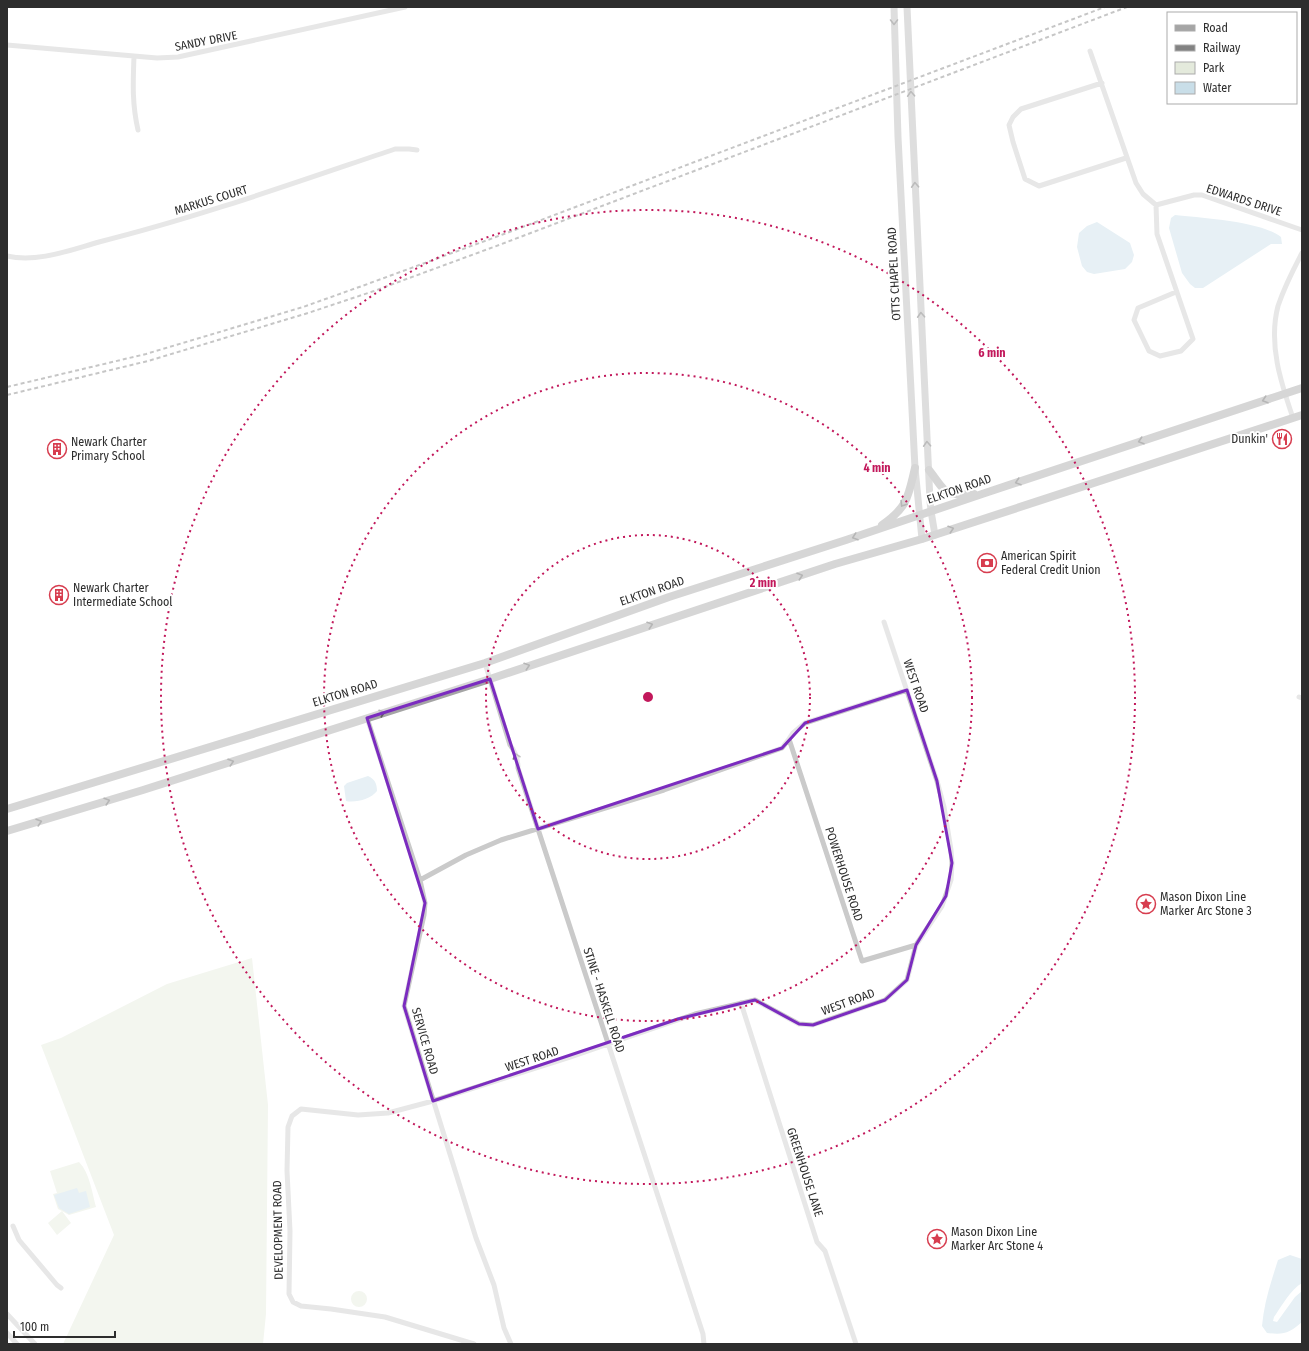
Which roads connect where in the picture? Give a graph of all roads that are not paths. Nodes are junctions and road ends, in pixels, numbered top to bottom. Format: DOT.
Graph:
graph roads {
  1 [pos="405,7"];
  2 [pos="894,7"];
  3 [pos="907,7"];
  4 [pos="7,45"];
  5 [pos="1090,51"];
  6 [pos="134,56"];
  7 [pos="1102,83"];
  8 [pos="138,130"];
  9 [pos="417,150"];
  10 [pos="1126,158"];
  11 [pos="1156,205"];
  12 [pos="1302,230"];
  13 [pos="1302,253"];
  14 [pos="7,256"];
  15 [pos="1176,292"];
  16 [pos="1302,388"];
  17 [pos="1285,394"];
  18 [pos="1302,415"];
  19 [pos="1293,418"];
  20 [pos="915,468"];
  21 [pos="929,470"];
  22 [pos="985,493"];
  23 [pos="931,511"];
  24 [pos="920,515"];
  25 [pos="872,531"];
  26 [pos="935,535"];
  27 [pos="922,539"];
  28 [pos="884,622"];
  29 [pos="485,663"];
  30 [pos="490,679"];
  31 [pos="907,690"];
  32 [pos="368,718"];
  33 [pos="789,740"];
  34 [pos="7,809"];
  35 [pos="538,829"];
  36 [pos="7,831"];
  37 [pos="420,880"];
  38 [pos="916,945"];
  39 [pos="741,1003"];
  40 [pos="607,1043"];
  41 [pos="433,1101"];
  42 [pos="14,1226"];
  43 [pos="61,1288"];
  44 [pos="7,1314"];
  45 [pos="7,1333"];
  46 [pos="17,1344"];
  47 [pos="35,1344"];
  48 [pos="474,1344"];
  49 [pos="511,1344"];
  50 [pos="704,1344"];
  51 [pos="856,1344"];
  1 -- 6 [label="street, SANDY DRIVE"];
  2 -- 20 [label="main road, OTTS CHAPEL ROAD, one-way"];
  21 -- 3 [label="main road, OTTS CHAPEL ROAD, one-way"];
  4 -- 6 [label="street, SANDY DRIVE"];
  5 -- 7 [label="street"];
  6 -- 8 [label="street"];
  7 -- 10 [label="street"];
  7 -- 10 [label="street"];
  9 -- 14 [label="street, MARKUS COURT"];
  10 -- 11 [label="street"];
  11 -- 12 [label="street, EDWARDS DRIVE"];
  11 -- 15 [label="street"];
  13 -- 17 [label="street"];
  15 -- 15 [label="street"];
  16 -- 17 [label="main road, ELKTON ROAD"];
  17 -- 19 [label="street"];
  17 -- 22 [label="main road, ELKTON ROAD, one-way"];
  18 -- 19 [label="main road"];
  26 -- 19 [label="main road, one-way"];
  20 -- 24 [label="main road, OTTS CHAPEL ROAD"];
  20 -- 25 [label="main road, one-way"];
  21 -- 22 [label="main road"];
  21 -- 23 [label="main road, OTTS CHAPEL ROAD"];
  22 -- 23 [label="main road, ELKTON ROAD"];
  23 -- 24 [label="main road, ELKTON ROAD"];
  23 -- 26 [label="main road, OTTS CHAPEL ROAD"];
  24 -- 25 [label="main road, ELKTON ROAD"];
  24 -- 27 [label="main road, OTTS CHAPEL ROAD"];
  25 -- 29 [label="main road, ELKTON ROAD, one-way"];
  26 -- 27 [label="main road"];
  30 -- 27 [label="main road, one-way"];
  28 -- 31 [label="street, WEST ROAD"];
  29 -- 30 [label="street, STINE - HASKELL ROAD"];
  29 -- 34 [label="main road, ELKTON ROAD"];
  32 -- 30 [label="main road, one-way"];
  35 -- 30 [label="street, STINE - HASKELL ROAD, one-way"];
  31 -- 33 [label="street"];
  31 -- 38 [label="street, WEST ROAD"];
  36 -- 32 [label="main road, one-way"];
  32 -- 37 [label="street, SERVICE ROAD"];
  33 -- 35 [label="street"];
  33 -- 38 [label="street, POWERHOUSE ROAD"];
  35 -- 37 [label="street"];
  35 -- 40 [label="street, STINE - HASKELL ROAD"];
  37 -- 41 [label="street, SERVICE ROAD"];
  38 -- 39 [label="street, WEST ROAD"];
  39 -- 40 [label="street, WEST ROAD"];
  39 -- 51 [label="street, GREENHOUSE LANE"];
  40 -- 41 [label="street, WEST ROAD"];
  40 -- 50 [label="street, STINE - HASKELL ROAD"];
  41 -- 48 [label="street, DEVELOPMENT ROAD"];
  41 -- 49 [label="street, SERVICE ROAD"];
  42 -- 43 [label="street"];
  44 -- 47 [label="street"];
  45 -- 46 [label="street"];
}
